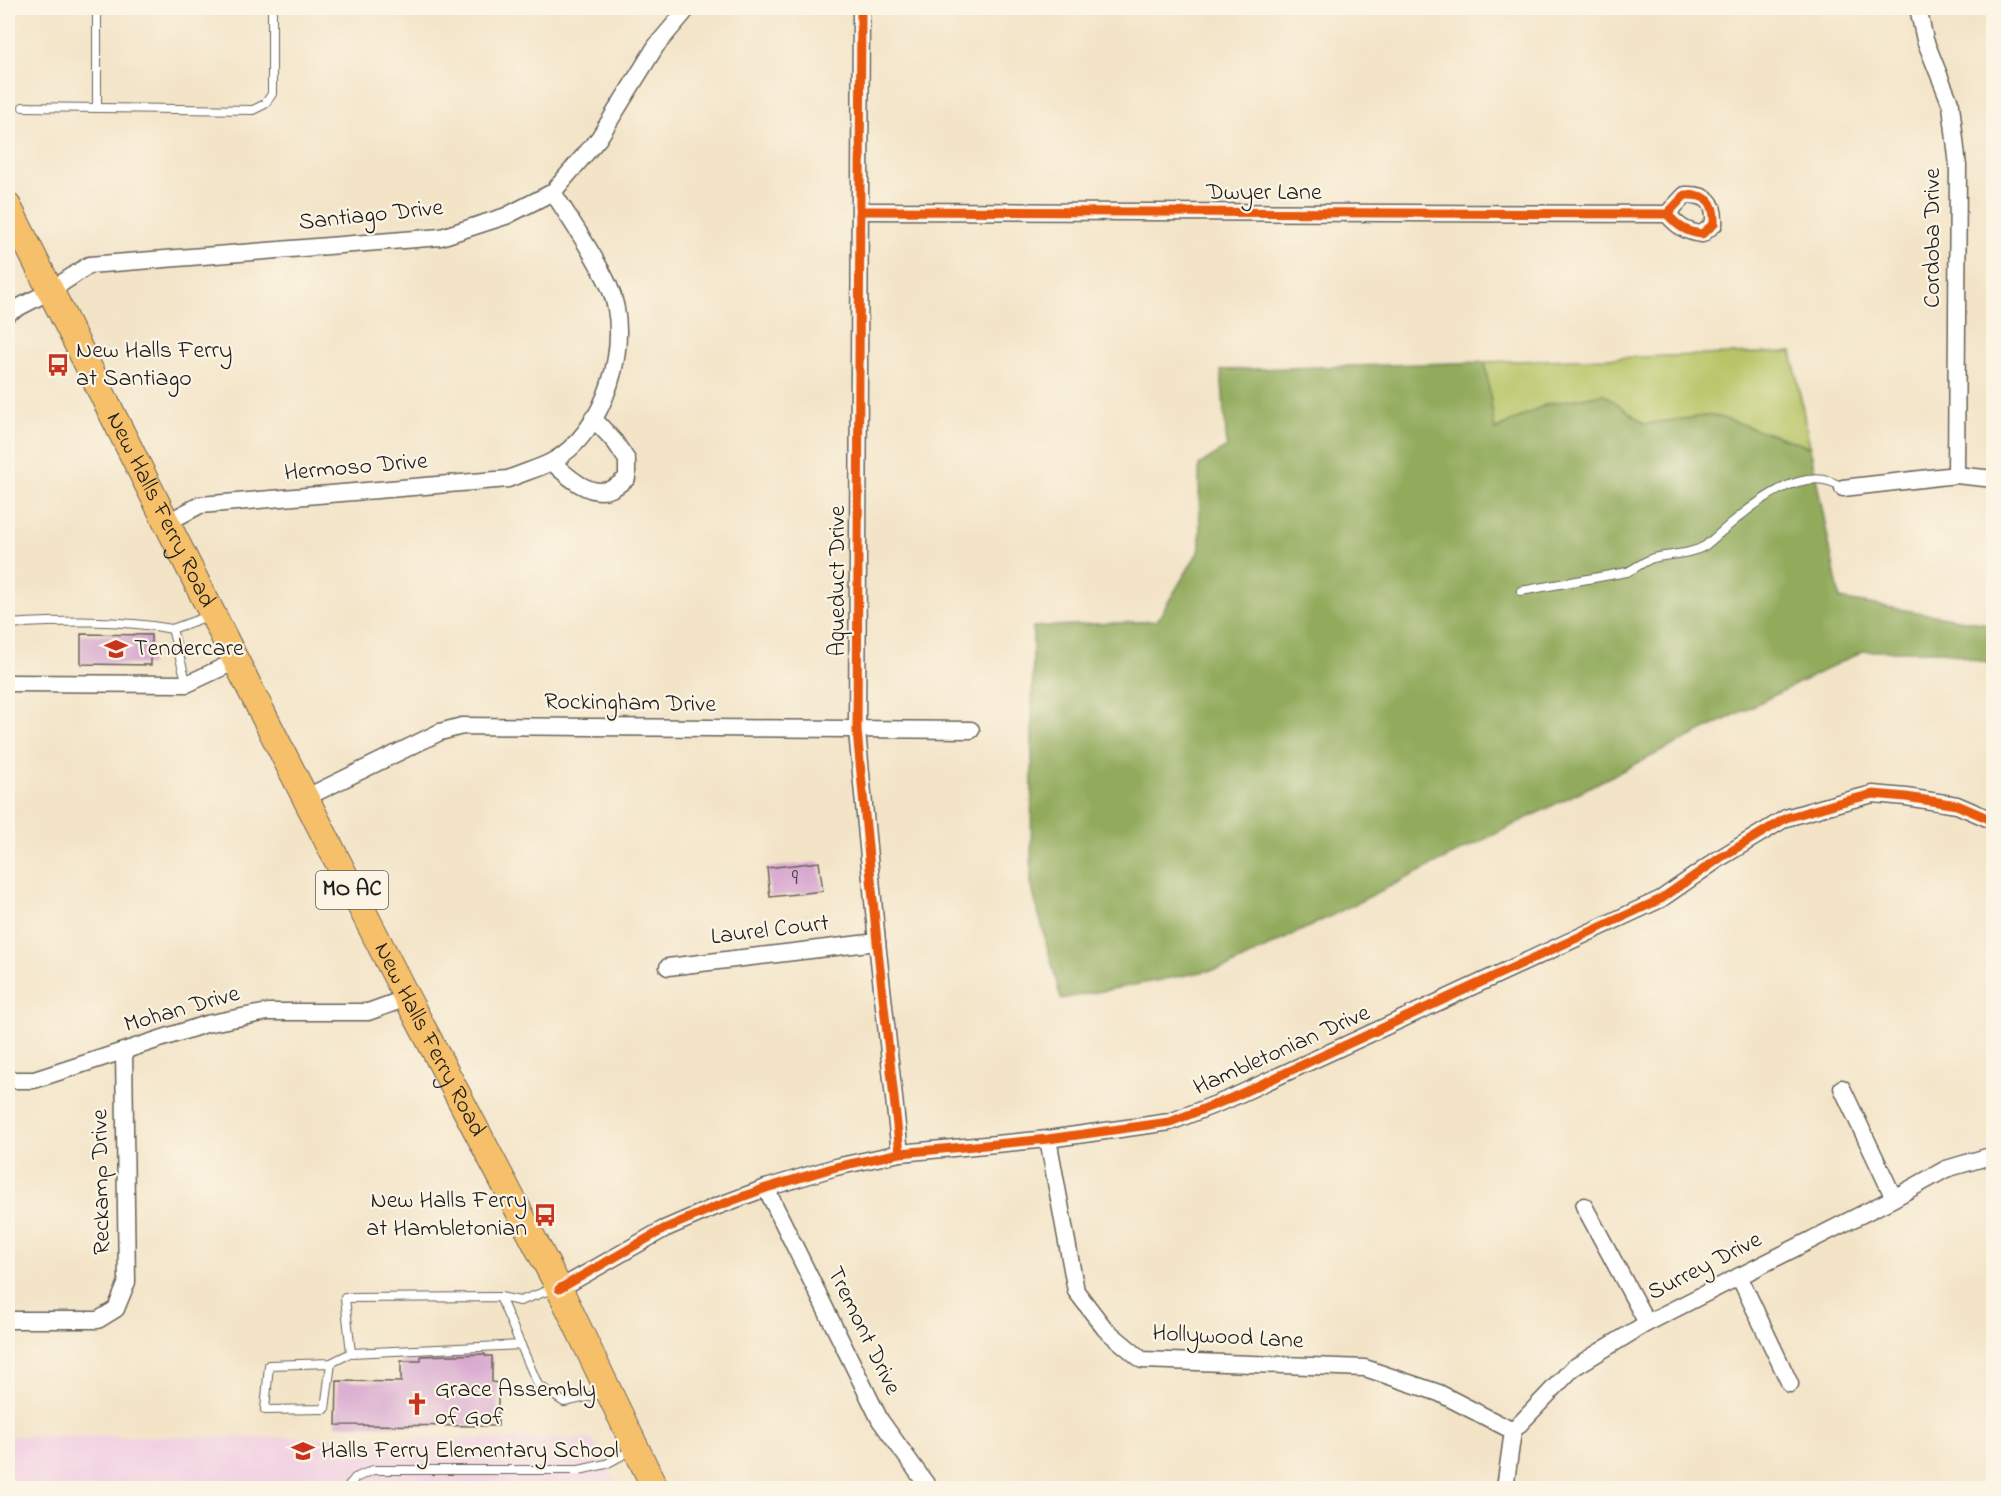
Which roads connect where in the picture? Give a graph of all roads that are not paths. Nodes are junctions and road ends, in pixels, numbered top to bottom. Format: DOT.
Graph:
graph roads {
  1 [pos="98,8"];
  2 [pos="272,8"];
  3 [pos="688,8"];
  4 [pos="861,8"];
  5 [pos="1918,8"];
  6 [pos="98,106"];
  7 [pos="23,107"];
  8 [pos="554,192"];
  9 [pos="8,206"];
  10 [pos="861,211"];
  11 [pos="1666,214"];
  12 [pos="50,291"];
  13 [pos="8,313"];
  14 [pos="593,418"];
  15 [pos="552,462"];
  16 [pos="1956,475"];
  17 [pos="1994,480"];
  18 [pos="1843,488"];
  19 [pos="166,523"];
  20 [pos="1521,591"];
  21 [pos="212,615"];
  22 [pos="8,624"];
  23 [pos="172,629"];
  24 [pos="236,661"];
  25 [pos="8,683"];
  26 [pos="187,684"];
  27 [pos="971,730"];
  28 [pos="857,731"];
  29 [pos="305,798"];
  30 [pos="1994,821"];
  31 [pos="877,942"];
  32 [pos="668,968"];
  33 [pos="407,998"];
  34 [pos="124,1051"];
  35 [pos="8,1080"];
  36 [pos="1842,1088"];
  37 [pos="1048,1139"];
  38 [pos="900,1154"];
  39 [pos="1994,1157"];
  40 [pos="766,1188"];
  41 [pos="1894,1198"];
  42 [pos="1584,1206"];
  43 [pos="1739,1276"];
  44 [pos="559,1288"];
  45 [pos="500,1298"];
  46 [pos="8,1320"];
  47 [pos="1647,1323"];
  48 [pos="520,1345"];
  49 [pos="351,1353"];
  50 [pos="331,1363"];
  51 [pos="1790,1384"];
  52 [pos="609,1392"];
  53 [pos="1512,1431"];
  54 [pos="635,1448"];
  55 [pos="347,1488"];
  56 [pos="655,1488"];
  57 [pos="929,1488"];
  58 [pos="1505,1488"];
  1 -- 6 [label="lane"];
  2 -- 6 [label="lane"];
  3 -- 8 [label="street, Santiago Drive"];
  4 -- 10 [label="street, Aqueduct Drive"];
  5 -- 16 [label="street, Cordoba Drive"];
  6 -- 7 [label="lane"];
  8 -- 12 [label="street, Santiago Drive"];
  8 -- 14 [label="street, Hermoso Drive"];
  9 -- 12 [label="main road, New Halls Ferry Road / MO AC"];
  10 -- 11 [label="street, Dwyer Lane"];
  10 -- 28 [label="street, Aqueduct Drive"];
  12 -- 13 [label="street, Santiago Drive"];
  12 -- 19 [label="main road, New Halls Ferry Road / MO AC"];
  14 -- 15 [label="street, Hermoso Drive"];
  14 -- 15 [label="street"];
  15 -- 19 [label="street, Hermoso Drive"];
  16 -- 17 [label="street"];
  16 -- 18 [label="street"];
  18 -- 20 [label="lane"];
  19 -- 21 [label="main road, New Halls Ferry Road / MO AC"];
  21 -- 23 [label="lane"];
  21 -- 24 [label="main road, New Halls Ferry Road / MO AC"];
  22 -- 23 [label="lane"];
  23 -- 26 [label="lane"];
  24 -- 26 [label="street"];
  24 -- 29 [label="main road, New Halls Ferry Road / MO AC"];
  25 -- 26 [label="street"];
  27 -- 28 [label="street, Rockingham Drive"];
  28 -- 29 [label="street, Rockingham Drive"];
  28 -- 31 [label="street, Aqueduct Drive"];
  29 -- 33 [label="main road, New Halls Ferry Road / MO AC"];
  30 -- 37 [label="street, Hambletonian Drive"];
  31 -- 32 [label="street, Laurel Court"];
  31 -- 38 [label="street, Aqueduct Drive"];
  33 -- 34 [label="street, Mohan Drive"];
  33 -- 44 [label="main road, New Halls Ferry Road / MO AC"];
  34 -- 35 [label="street, Mohan Drive"];
  34 -- 46 [label="street, Reckamp Drive"];
  36 -- 41 [label="street"];
  37 -- 38 [label="street, Hambletonian Drive"];
  37 -- 53 [label="street, Hollywood Lane"];
  38 -- 40 [label="street, Hambletonian Drive"];
  39 -- 41 [label="street, Surrey Drive"];
  40 -- 44 [label="street, Hambletonian Drive"];
  40 -- 57 [label="street, Tremont Drive"];
  41 -- 43 [label="street, Surrey Drive"];
  42 -- 47 [label="street"];
  43 -- 47 [label="street, Surrey Drive"];
  43 -- 51 [label="street"];
  44 -- 45 [label="lane"];
  44 -- 52 [label="main road, New Halls Ferry Road / MO AC"];
  45 -- 48 [label="lane"];
  45 -- 49 [label="lane"];
  47 -- 53 [label="street, Surrey Drive"];
  48 -- 49 [label="lane"];
  48 -- 52 [label="lane"];
  49 -- 50 [label="lane"];
  50 -- 50 [label="lane"];
  52 -- 54 [label="main road, New Halls Ferry Road / MO AC"];
  53 -- 58 [label="street"];
  54 -- 55 [label="lane"];
  54 -- 56 [label="main road, New Halls Ferry Road / MO AC"];
}
